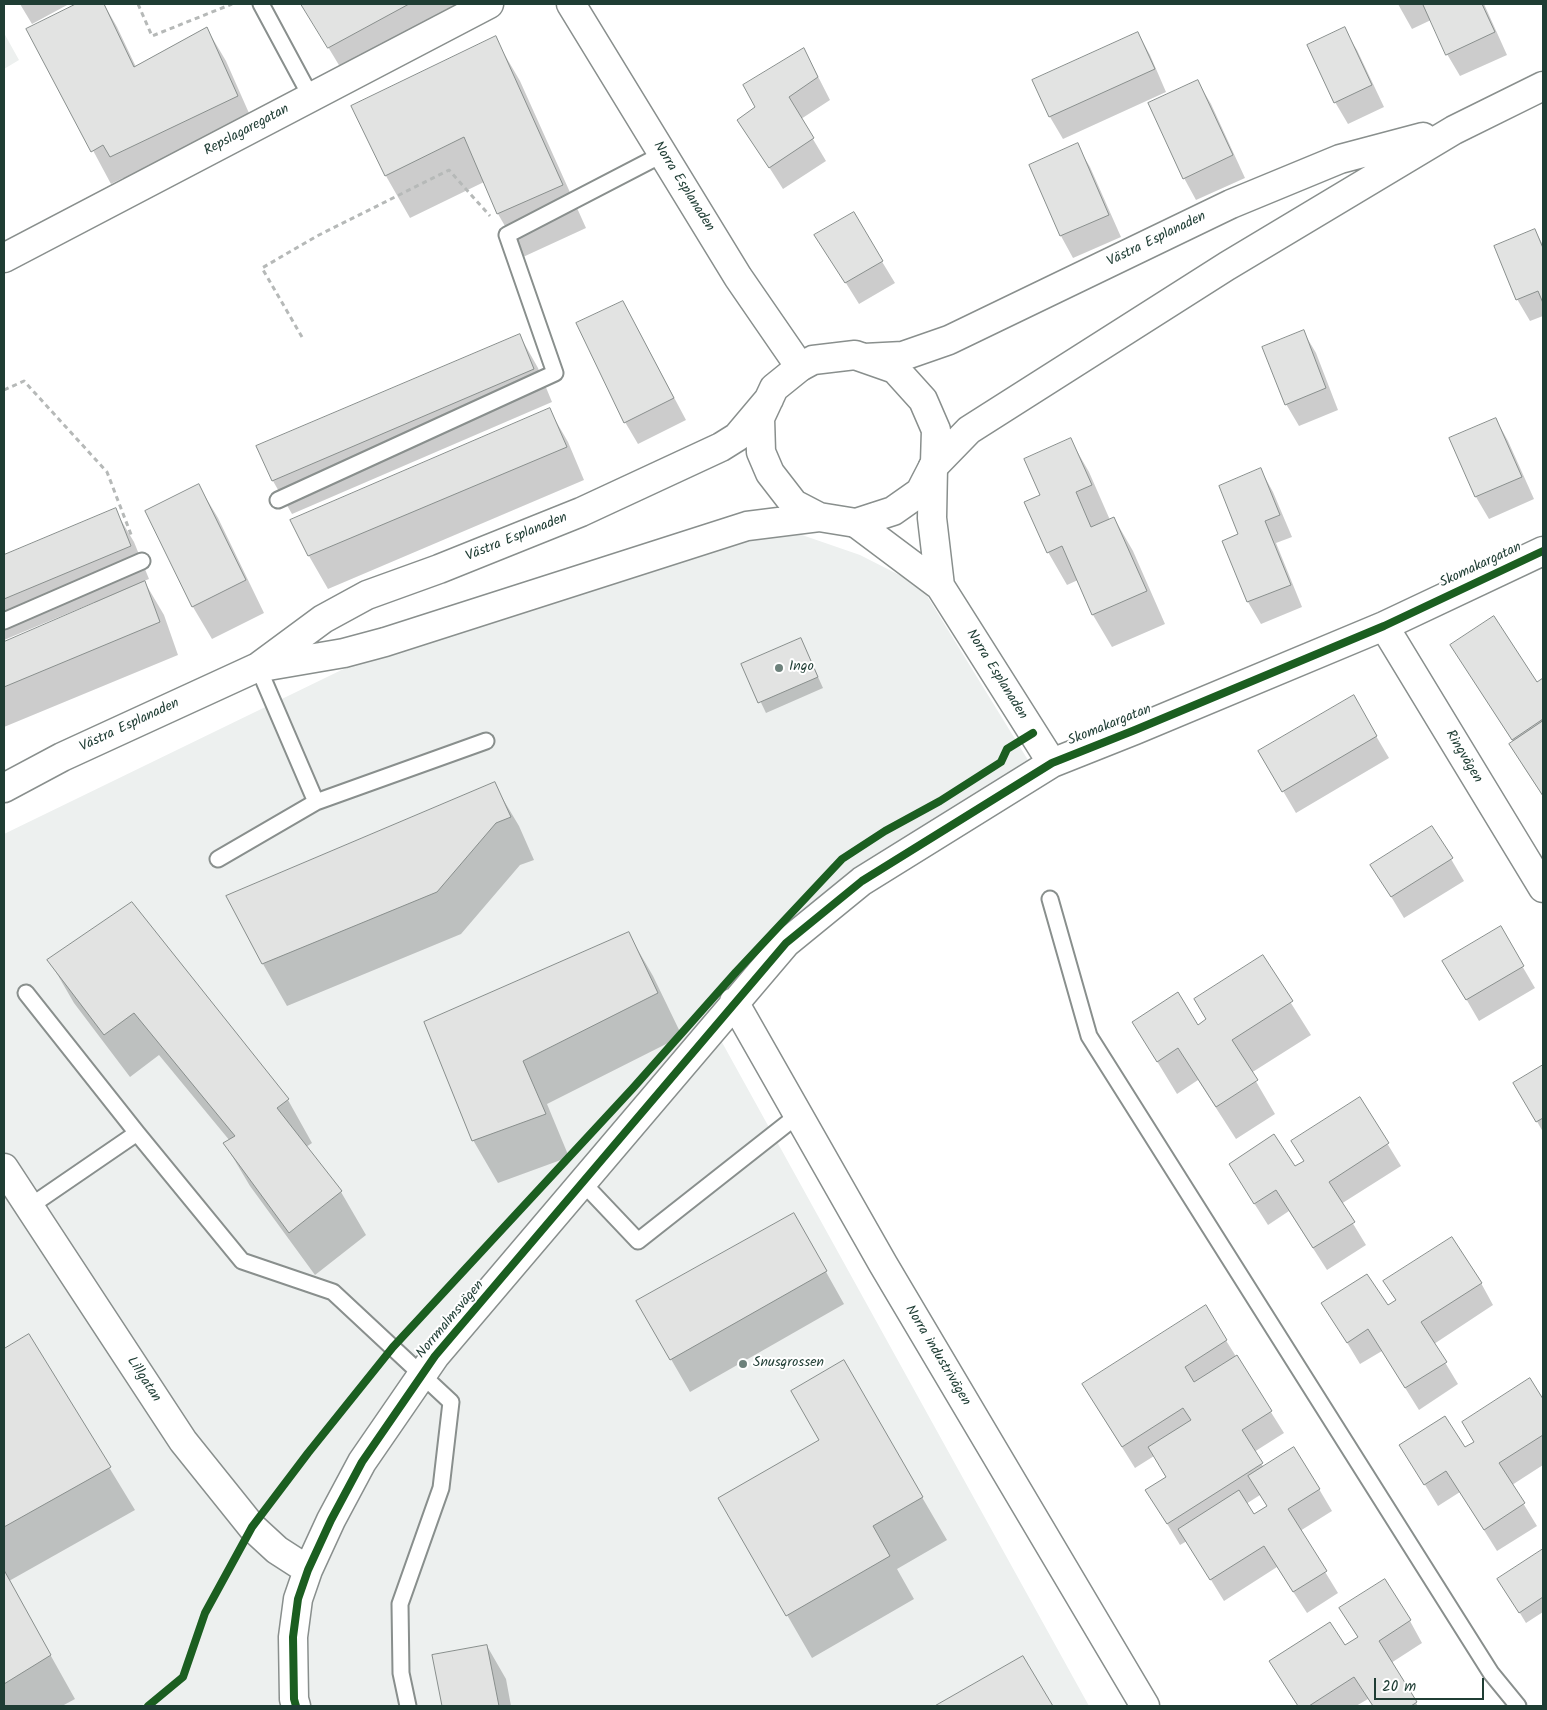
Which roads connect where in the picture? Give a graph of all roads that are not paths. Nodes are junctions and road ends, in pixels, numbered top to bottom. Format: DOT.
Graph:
graph roads {
  1 [pos="262,4"];
  2 [pos="490,4"];
  3 [pos="571,4"];
  4 [pos="1543,86"];
  5 [pos="311,97"];
  6 [pos="1454,130"];
  7 [pos="663,154"];
  8 [pos="4,258"];
  9 [pos="864,358"];
  10 [pos="800,367"];
  11 [pos="769,399"];
  12 [pos="933,467"];
  13 [pos="278,500"];
  14 [pos="819,518"];
  15 [pos="856,523"];
  16 [pos="1543,551"];
  17 [pos="142,561"];
  18 [pos="940,586"];
  19 [pos="4,621"];
  20 [pos="1384,626"];
  21 [pos="258,667"];
  22 [pos="486,741"];
  23 [pos="1052,763"];
  24 [pos="4,788"];
  25 [pos="316,802"];
  26 [pos="218,860"];
  27 [pos="1543,888"];
  28 [pos="1050,899"];
  29 [pos="26,993"];
  30 [pos="734,1002"];
  31 [pos="798,1115"];
  32 [pos="137,1134"];
  33 [pos="4,1168"];
  34 [pos="583,1182"];
  35 [pos="29,1207"];
  36 [pos="422,1375"];
  37 [pos="308,1570"];
  38 [pos="296,1706"];
  39 [pos="408,1706"];
  40 [pos="1146,1706"];
  41 [pos="1518,1706"];
  1 -- 5 [label="lane"];
  2 -- 5 [label="street, Repslagaregatan"];
  3 -- 7 [label="street, Norra Esplanaden"];
  4 -- 6 [label="street, Västra Esplanaden"];
  5 -- 8 [label="street, Repslagaregatan"];
  6 -- 9 [label="street, Västra Esplanaden"];
  6 -- 12 [label="street, Västra Esplanaden"];
  7 -- 10 [label="street, Norra Esplanaden"];
  7 -- 13 [label="lane"];
  9 -- 10 [label="street"];
  9 -- 12 [label="street"];
  10 -- 11 [label="street"];
  11 -- 14 [label="street"];
  11 -- 21 [label="street, Västra Esplanaden"];
  12 -- 15 [label="street"];
  12 -- 18 [label="street, Norra Esplanaden"];
  14 -- 15 [label="street"];
  14 -- 21 [label="street, Västra Esplanaden"];
  15 -- 18 [label="street, Norra Esplanaden"];
  16 -- 20 [label="street, Skomakargatan"];
  17 -- 19 [label="lane"];
  18 -- 23 [label="street, Norra Esplanaden"];
  20 -- 23 [label="street, Skomakargatan"];
  20 -- 27 [label="street, Ringvägen"];
  21 -- 24 [label="street, Västra Esplanaden"];
  21 -- 25 [label="lane"];
  22 -- 25 [label="lane"];
  23 -- 30 [label="street, Skomakargatan"];
  25 -- 26 [label="lane"];
  28 -- 41 [label="lane"];
  29 -- 32 [label="lane"];
  30 -- 31 [label="street, Norra industrivägen"];
  30 -- 34 [label="street, Norrmalmsvägen"];
  31 -- 34 [label="lane"];
  31 -- 40 [label="street, Norra industrivägen"];
  32 -- 35 [label="lane"];
  32 -- 36 [label="lane"];
  33 -- 35 [label="street, Lillgatan"];
  34 -- 36 [label="street, Norrmalmsvägen"];
  35 -- 37 [label="street, Lillgatan"];
  36 -- 37 [label="street, Norrmalmsvägen"];
  36 -- 39 [label="lane"];
  37 -- 38 [label="street, Norrmalmsvägen"];
}
